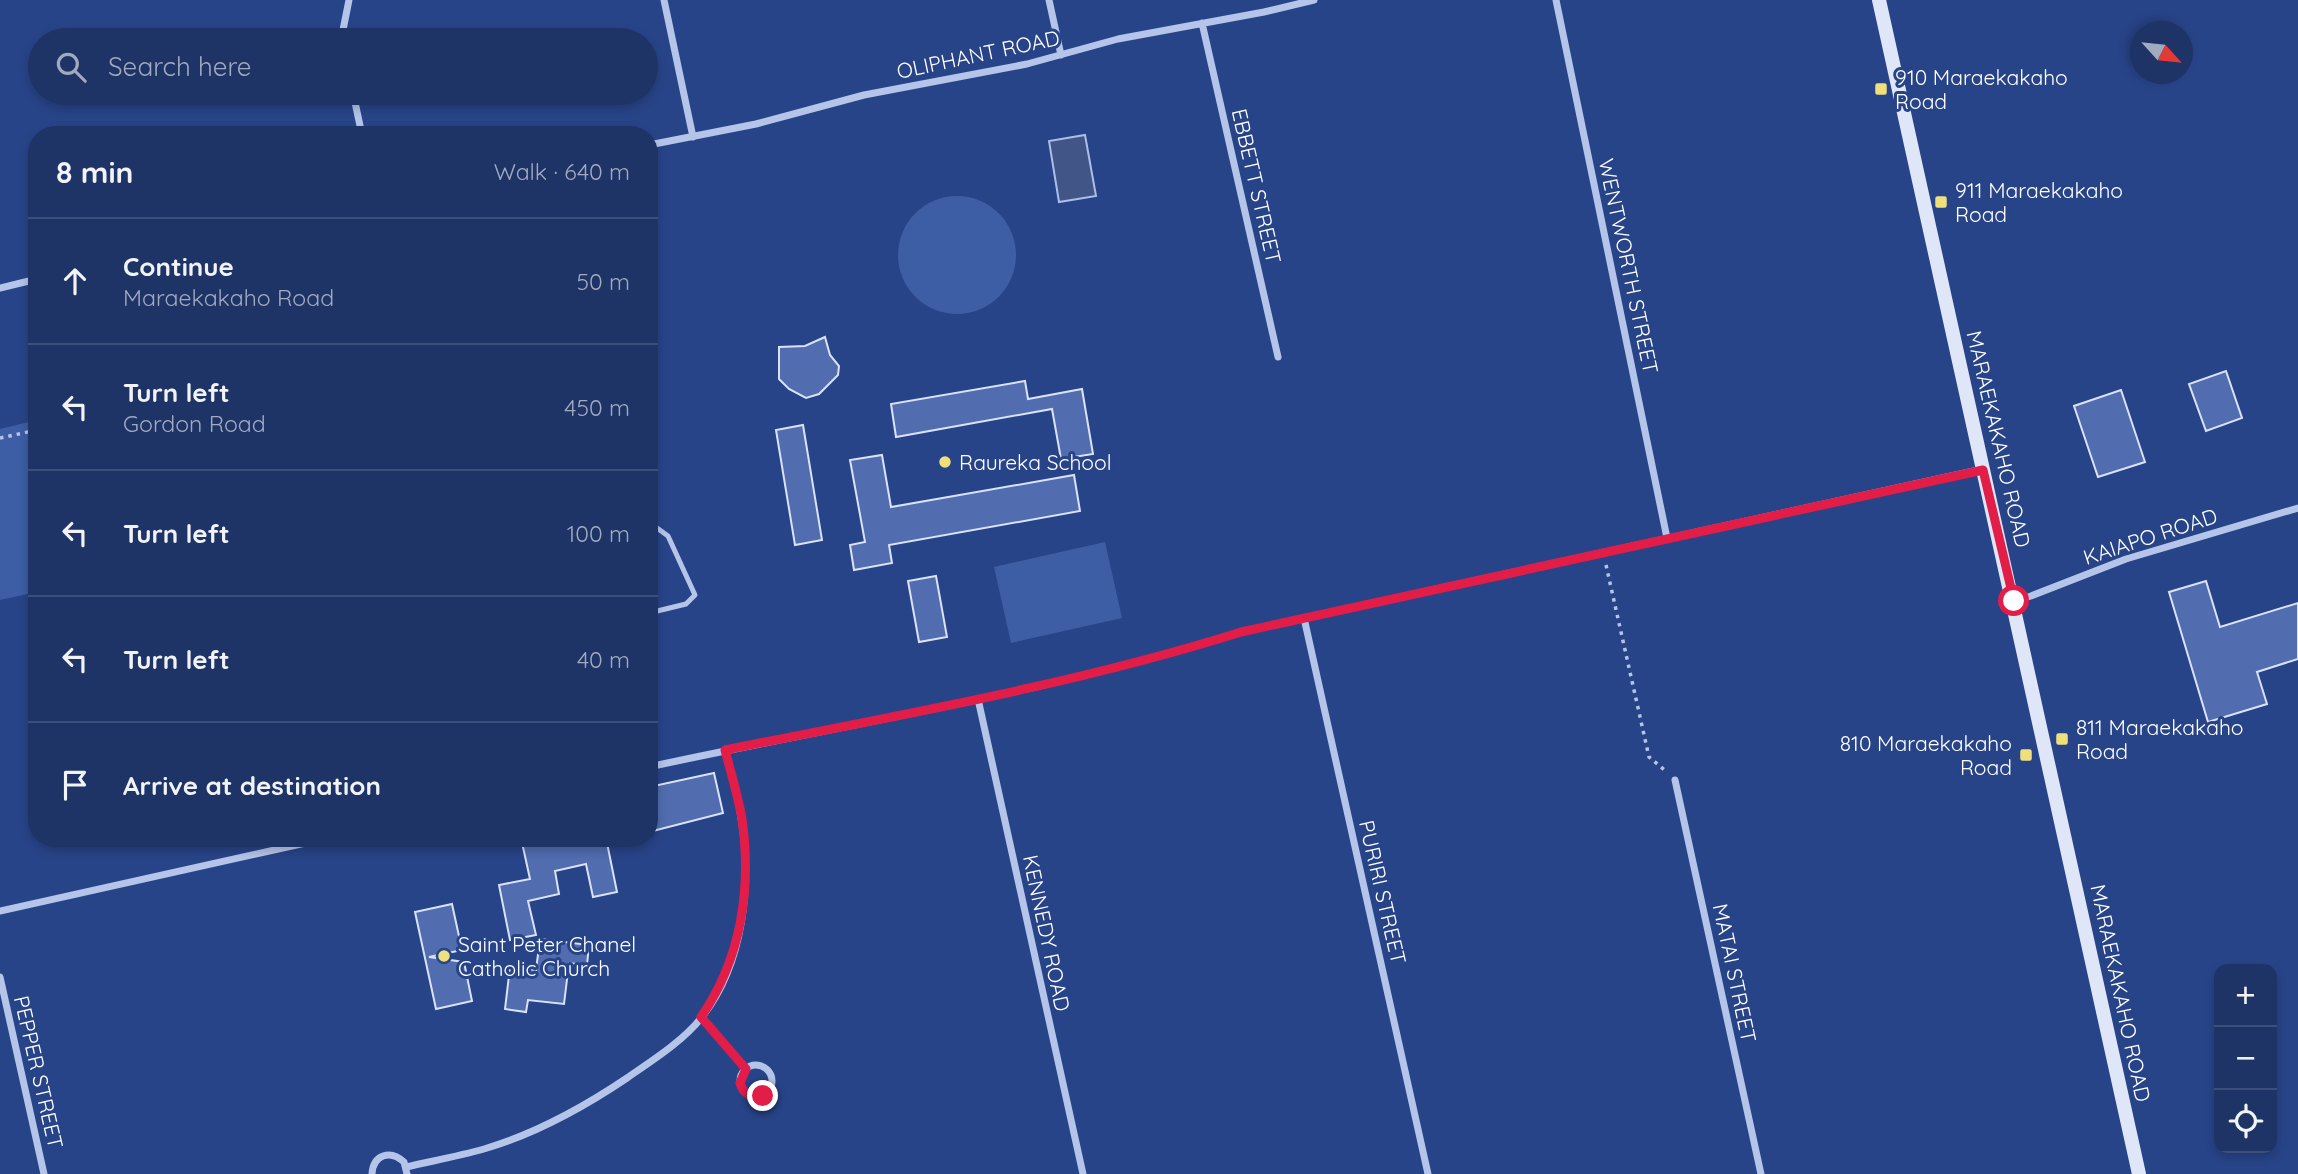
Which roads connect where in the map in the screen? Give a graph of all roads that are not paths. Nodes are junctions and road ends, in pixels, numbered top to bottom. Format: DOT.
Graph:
graph roads {
  1 [pos="349,0"];
  2 [pos="664,0"];
  3 [pos="1049,0"];
  4 [pos="1314,0"];
  5 [pos="1556,0"];
  6 [pos="1880,0"];
  7 [pos="1202,23"];
  8 [pos="343,28"];
  9 [pos="1061,55"];
  10 [pos="356,105"];
  11 [pos="360,126"];
  12 [pos="693,137"];
  13 [pos="658,143"];
  14 [pos="28,281"];
  15 [pos="0,288"];
  16 [pos="1278,357"];
  17 [pos="1983,470"];
  18 [pos="2298,508"];
  19 [pos="658,529"];
  20 [pos="1667,538"];
  21 [pos="2014,601"];
  22 [pos="658,611"];
  23 [pos="1304,618"];
  24 [pos="978,699"];
  25 [pos="725,750"];
  26 [pos="658,765"];
  27 [pos="1675,780"];
  28 [pos="287,847"];
  29 [pos="0,911"];
  30 [pos="0,977"];
  31 [pos="701,1017"];
  32 [pos="746,1069"];
  33 [pos="407,1170"];
  34 [pos="44,1174"];
  35 [pos="372,1174"];
  36 [pos="1083,1174"];
  37 [pos="1428,1174"];
  38 [pos="1760,1174"];
  39 [pos="2139,1174"];
  1 -- 8 [label="street"];
  2 -- 12 [label="street"];
  3 -- 9 [label="street"];
  4 -- 7 [label="street, OLIPHANT ROAD"];
  5 -- 20 [label="street, WENTWORTH STREET"];
  6 -- 17 [label="main road, MARAEKAKAHO ROAD"];
  7 -- 9 [label="street, OLIPHANT ROAD"];
  7 -- 16 [label="street, EBBETT STREET"];
  9 -- 12 [label="street, OLIPHANT ROAD"];
  10 -- 11 [label="street"];
  12 -- 13 [label="street, OLIPHANT ROAD"];
  14 -- 15 [label="street"];
  17 -- 20 [label="street"];
  17 -- 21 [label="main road, MARAEKAKAHO ROAD"];
  18 -- 21 [label="street, KAIAPO ROAD"];
  19 -- 22 [label="lane"];
  20 -- 23 [label="street"];
  21 -- 39 [label="main road, MARAEKAKAHO ROAD"];
  23 -- 24 [label="street"];
  23 -- 37 [label="street, PURIRI STREET"];
  24 -- 25 [label="street"];
  24 -- 36 [label="street, KENNEDY ROAD"];
  25 -- 26 [label="street"];
  25 -- 31 [label="street"];
  27 -- 38 [label="street, MATAI STREET"];
  28 -- 29 [label="street"];
  30 -- 34 [label="street, PEPPER STREET"];
  31 -- 32 [label="street"];
  31 -- 33 [label="street"];
  32 -- 32 [label="street"];
  33 -- 35 [label="street"];
}
